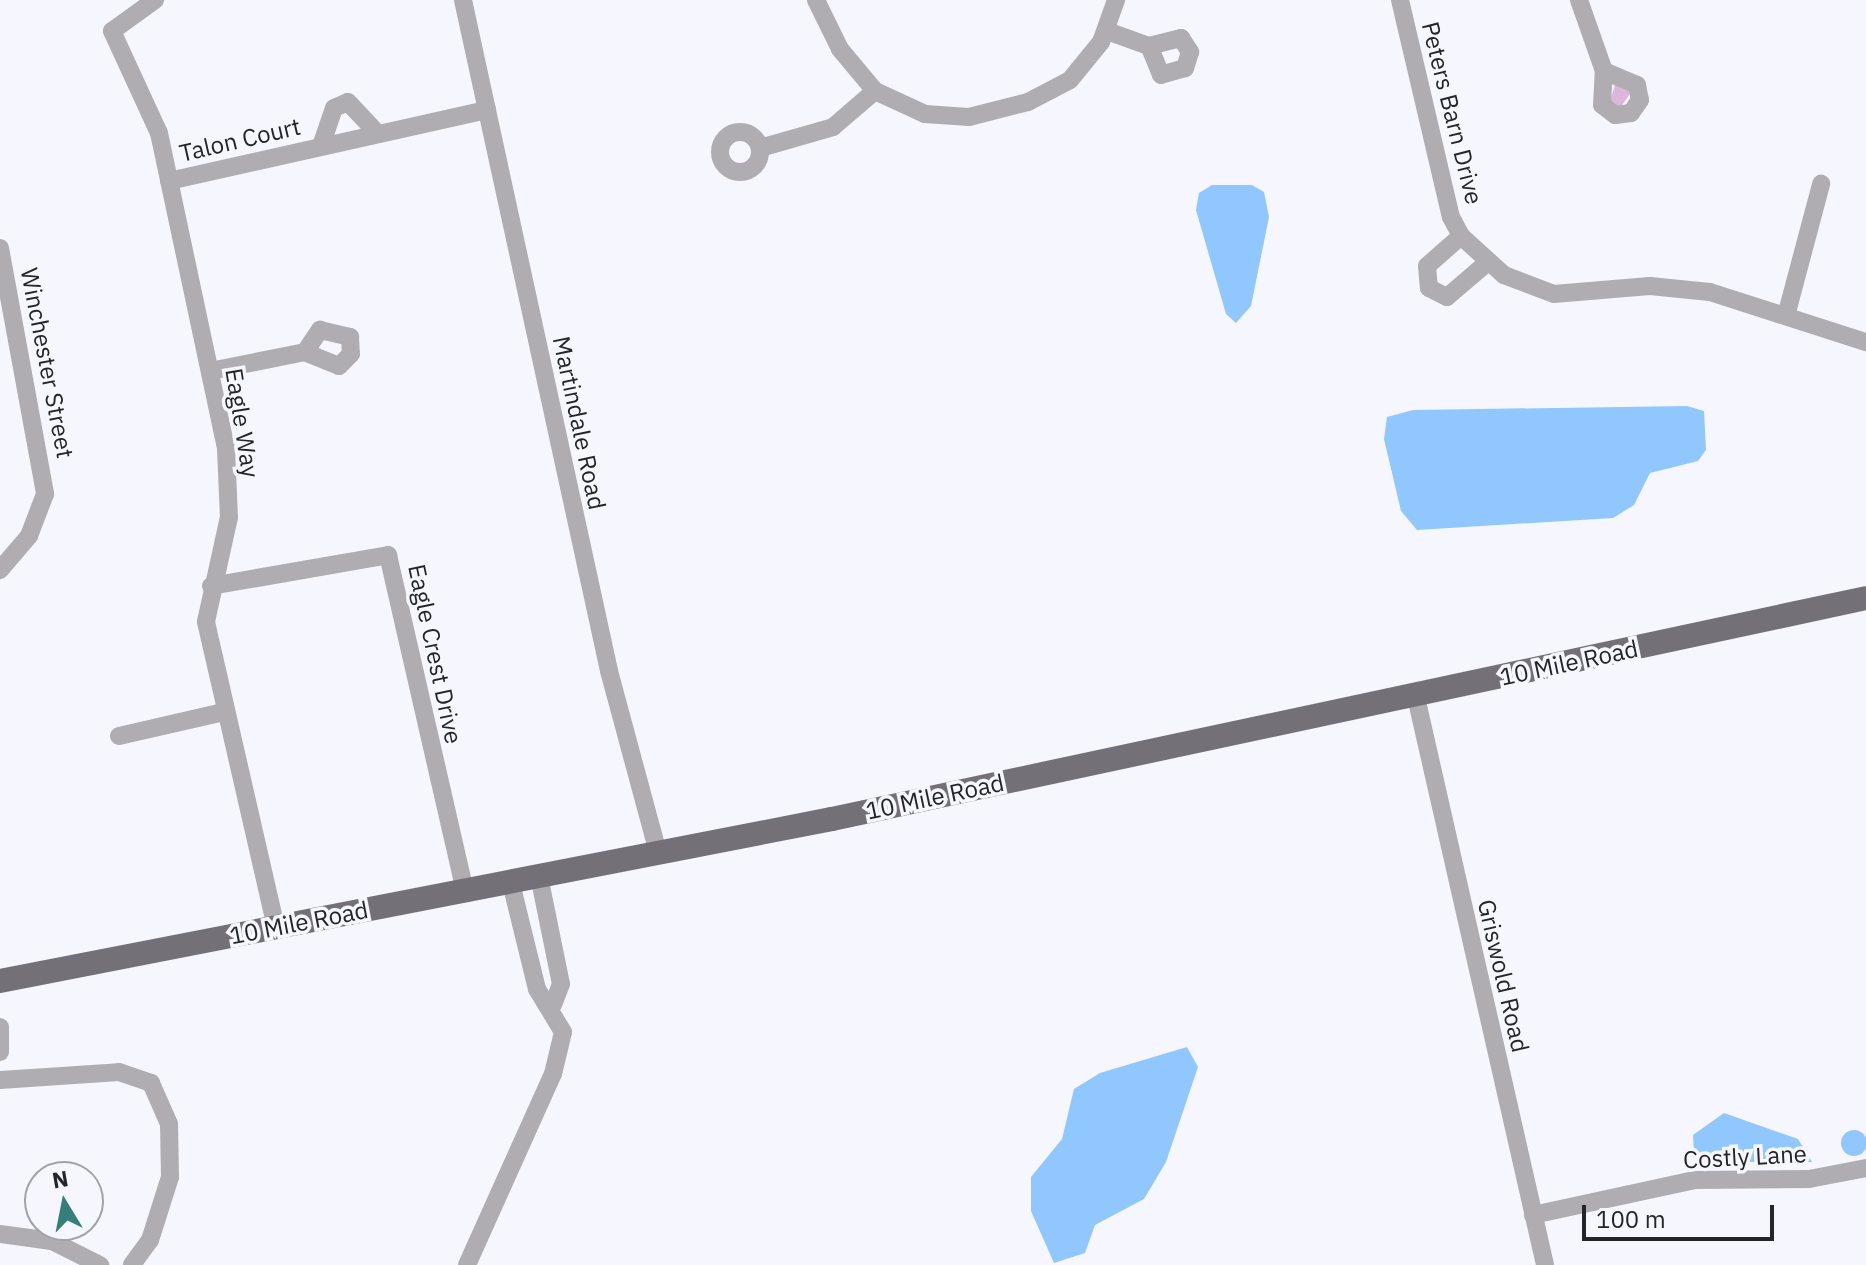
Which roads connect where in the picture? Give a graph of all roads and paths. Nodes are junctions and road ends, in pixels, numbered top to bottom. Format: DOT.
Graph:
graph roads {
  1 [pos="155,0"];
  2 [pos="463,0"];
  3 [pos="816,0"];
  4 [pos="1116,0"];
  5 [pos="1400,0"];
  6 [pos="1579,0"];
  7 [pos="1107,31"];
  8 [pos="1149,46"];
  9 [pos="1604,71"];
  10 [pos="875,91"];
  11 [pos="487,110"];
  12 [pos="377,133"];
  13 [pos="321,146"];
  14 [pos="760,148"];
  15 [pos="169,181"];
  16 [pos="1821,184"];
  17 [pos="1461,236"];
  18 [pos="0,248"];
  19 [pos="1488,262"];
  20 [pos="1786,316"];
  21 [pos="1866,342"];
  22 [pos="305,352"];
  23 [pos="210,371"];
  24 [pos="0,570"];
  25 [pos="211,586"];
  26 [pos="1866,598"];
  27 [pos="1416,697"];
  28 [pos="224,712"];
  29 [pos="119,736"];
  30 [pos="658,853"];
  31 [pos="539,876"];
  32 [pos="511,883"];
  33 [pos="465,892"];
  34 [pos="276,927"];
  35 [pos="0,981"];
  36 [pos="553,1005"];
  37 [pos="0,1027"];
  38 [pos="0,1052"];
  39 [pos="0,1080"];
  40 [pos="1866,1168"];
  41 [pos="1533,1215"];
  42 [pos="0,1234"];
  43 [pos="100,1265"];
  44 [pos="132,1265"];
  45 [pos="467,1265"];
  46 [pos="1545,1265"];
  1 -- 15 [label="street, Eagle Way"];
  2 -- 11 [label="street, Martindale Road"];
  3 -- 10 [label="street"];
  4 -- 7 [label="street"];
  5 -- 17 [label="street, Peters Barn Drive"];
  6 -- 9 [label="street"];
  7 -- 8 [label="street"];
  7 -- 10 [label="street"];
  10 -- 14 [label="street"];
  11 -- 12 [label="street, Talon Court"];
  11 -- 30 [label="street, Martindale Road"];
  12 -- 13 [label="street, Talon Court"];
  12 -- 13 [label="street, Talon Court"];
  13 -- 15 [label="street, Talon Court"];
  15 -- 23 [label="street, Eagle Way"];
  16 -- 20 [label="street"];
  17 -- 19 [label="street, Peters Barn Drive"];
  17 -- 19 [label="street, Peters Barn Drive"];
  18 -- 24 [label="street, Winchester Street"];
  19 -- 20 [label="street, Peters Barn Drive"];
  20 -- 21 [label="street, Peters Barn Drive"];
  22 -- 23 [label="street"];
  23 -- 25 [label="street, Eagle Way"];
  25 -- 28 [label="street, Eagle Way"];
  25 -- 33 [label="street, Eagle Crest Drive"];
  26 -- 27 [label="main road, 10 Mile Road"];
  27 -- 30 [label="main road, 10 Mile Road"];
  27 -- 41 [label="street, Griswold Road"];
  28 -- 29 [label="street"];
  28 -- 34 [label="street, Eagle Way"];
  30 -- 31 [label="main road, 10 Mile Road"];
  31 -- 32 [label="main road, 10 Mile Road"];
  31 -- 36 [label="street"];
  32 -- 33 [label="main road, 10 Mile Road"];
  32 -- 36 [label="street"];
  33 -- 34 [label="main road, 10 Mile Road"];
  34 -- 35 [label="main road, 10 Mile Road"];
  36 -- 45 [label="street"];
  37 -- 38 [label="street"];
  39 -- 44 [label="street"];
  40 -- 41 [label="street, Costly Lane"];
  41 -- 46 [label="street, Griswold Road"];
  42 -- 43 [label="street"];
}
